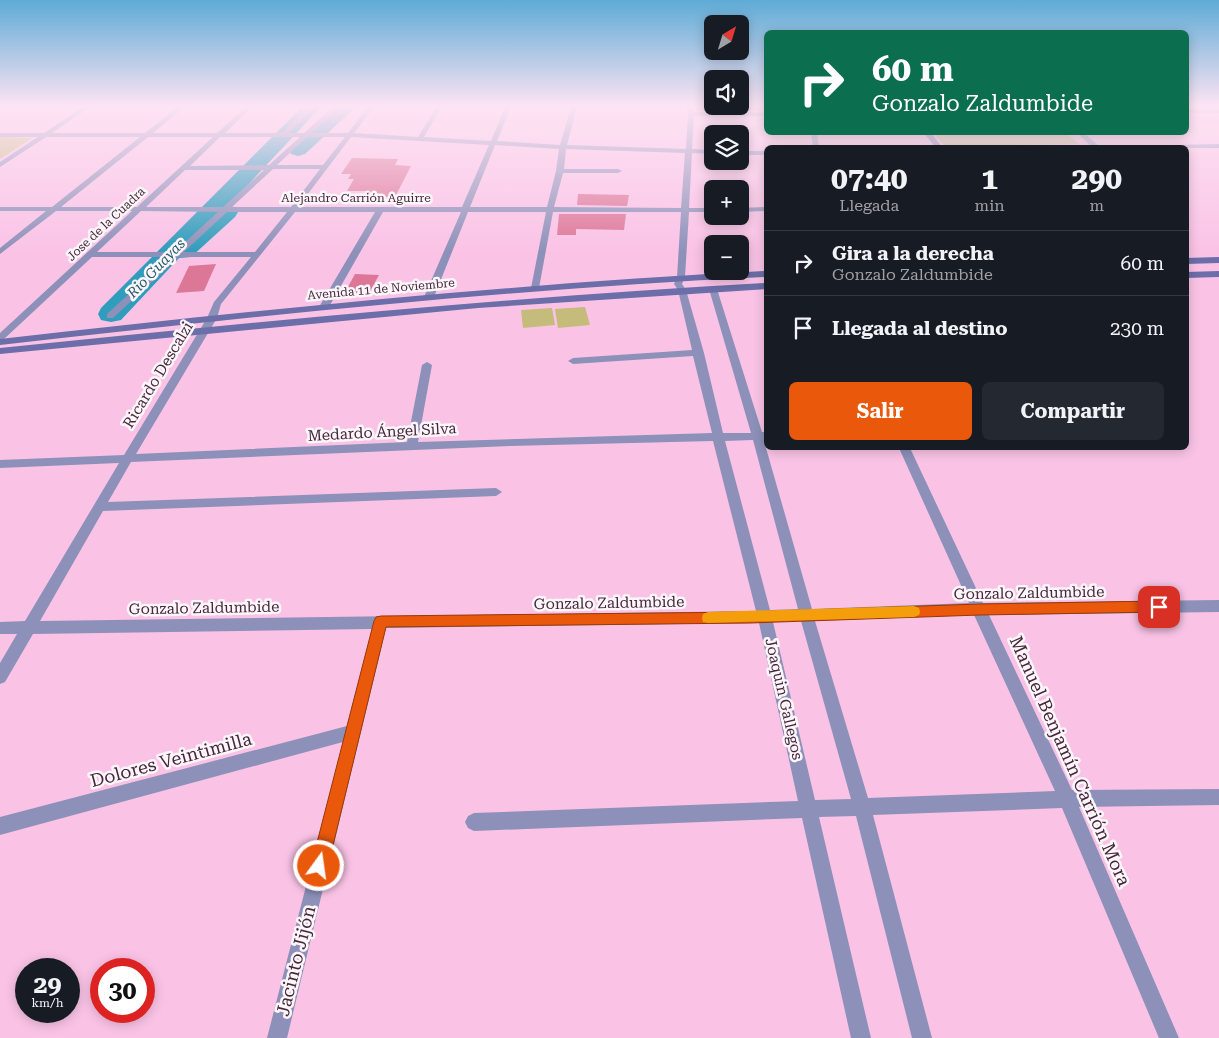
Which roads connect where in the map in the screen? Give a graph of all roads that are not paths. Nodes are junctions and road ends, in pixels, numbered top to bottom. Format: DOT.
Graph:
graph roads {
  1 [pos="16,155"];
  2 [pos="120,155"];
  3 [pos="197,155"];
  4 [pos="281,155"];
  5 [pos="284,155"];
  6 [pos="334,155"];
  7 [pos="488,155"];
  8 [pos="562,155"];
  9 [pos="688,155"];
  10 [pos="0,166"];
  11 [pos="325,167"];
  12 [pos="183,168"];
  13 [pos="560,171"];
  14 [pos="618,171"];
  15 [pos="0,209"];
  16 [pos="53,209"];
  17 [pos="139,209"];
  18 [pos="293,209"];
  19 [pos="764,209"];
  20 [pos="380,210"];
  21 [pos="464,210"];
  22 [pos="550,210"];
  23 [pos="684,210"];
  24 [pos="704,210"];
  25 [pos="749,210"];
  26 [pos="0,252"];
  27 [pos="256,254"];
  28 [pos="89,255"];
  29 [pos="1219,260"];
  30 [pos="1189,261"];
  31 [pos="764,274"];
  32 [pos="1219,274"];
  33 [pos="1189,275"];
  34 [pos="681,283"];
  35 [pos="764,286"];
  36 [pos="534,288"];
  37 [pos="713,289"];
  38 [pos="429,297"];
  39 [pos="324,307"];
  40 [pos="212,318"];
  41 [pos="204,330"];
  42 [pos="0,340"];
  43 [pos="0,350"];
  44 [pos="699,353"];
  45 [pos="573,361"];
  46 [pos="427,365"];
  47 [pos="762,436"];
  48 [pos="718,437"];
  49 [pos="412,446"];
  50 [pos="766,450"];
  51 [pos="905,450"];
  52 [pos="127,459"];
  53 [pos="0,464"];
  54 [pos="496,492"];
  55 [pos="98,507"];
  56 [pos="1219,606"];
  57 [pos="980,609"];
  58 [pos="807,616"];
  59 [pos="765,617"];
  60 [pos="381,621"];
  61 [pos="0,628"];
  62 [pos="29,628"];
  63 [pos="0,678"];
  64 [pos="352,732"];
  65 [pos="1219,797"];
  66 [pos="1067,799"];
  67 [pos="862,807"];
  68 [pos="810,809"];
  69 [pos="474,822"];
  70 [pos="0,826"];
  71 [pos="277,1038"];
  72 [pos="861,1038"];
  73 [pos="922,1038"];
  74 [pos="1169,1038"];
  1 -- 10 [label="street"];
  2 -- 16 [label="street"];
  3 -- 12 [label="street, Jose de la Cuadra"];
  4 -- 5 [label="street"];
  6 -- 11 [label="street, Ricardo Descalzi"];
  7 -- 21 [label="street"];
  8 -- 13 [label="street"];
  9 -- 23 [label="street, Joaquin Gallegos"];
  11 -- 12 [label="street"];
  11 -- 18 [label="street, Ricardo Descalzi"];
  12 -- 17 [label="street, Jose de la Cuadra"];
  13 -- 14 [label="street"];
  13 -- 22 [label="street"];
  15 -- 16 [label="street, Alejandro Carrión Aguirre"];
  16 -- 17 [label="street, Alejandro Carrión Aguirre"];
  16 -- 26 [label="street"];
  17 -- 18 [label="street, Alejandro Carrión Aguirre"];
  17 -- 28 [label="street, Jose de la Cuadra"];
  18 -- 20 [label="street, Alejandro Carrión Aguirre"];
  18 -- 27 [label="street, Ricardo Descalzi"];
  19 -- 25 [label="street"];
  20 -- 21 [label="street, Alejandro Carrión Aguirre"];
  20 -- 39 [label="street"];
  21 -- 22 [label="street, Alejandro Carrión Aguirre"];
  21 -- 38 [label="street"];
  22 -- 23 [label="street, Alejandro Carrión Aguirre"];
  22 -- 36 [label="street"];
  23 -- 24 [label="street, Alejandro Carrión Aguirre"];
  23 -- 34 [label="street, Joaquin Gallegos"];
  27 -- 28 [label="street"];
  27 -- 40 [label="street, Ricardo Descalzi"];
  28 -- 42 [label="street, Jose de la Cuadra"];
  29 -- 30 [label="street"];
  31 -- 34 [label="street, Avenida 11 de Noviembre"];
  32 -- 33 [label="street"];
  34 -- 36 [label="street, Avenida 11 de Noviembre"];
  34 -- 37 [label="street, Avenida 11 de Noviembre"];
  34 -- 41 [label="street, Avenida 11 de Noviembre"];
  34 -- 44 [label="street, Joaquin Gallegos"];
  35 -- 37 [label="street, Avenida 11 de Noviembre"];
  36 -- 38 [label="street, Avenida 11 de Noviembre"];
  37 -- 47 [label="street"];
  38 -- 39 [label="street, Avenida 11 de Noviembre"];
  39 -- 40 [label="street, Avenida 11 de Noviembre"];
  40 -- 41 [label="street, Ricardo Descalzi"];
  40 -- 42 [label="street, Avenida 11 de Noviembre"];
  41 -- 43 [label="street, Avenida 11 de Noviembre"];
  41 -- 52 [label="street, Ricardo Descalzi"];
  44 -- 45 [label="street"];
  44 -- 48 [label="street, Joaquin Gallegos"];
  46 -- 49 [label="street"];
  47 -- 48 [label="street, Medardo Ángel Silva"];
  48 -- 49 [label="street, Medardo Ángel Silva"];
  48 -- 59 [label="street, Joaquin Gallegos"];
  49 -- 52 [label="street, Medardo Ángel Silva"];
  50 -- 58 [label="street"];
  51 -- 57 [label="street, Manuel Benjamín Carrión Mora"];
  52 -- 53 [label="street, Medardo Ángel Silva"];
  52 -- 55 [label="street, Ricardo Descalzi"];
  54 -- 55 [label="street"];
  55 -- 62 [label="street, Ricardo Descalzi"];
  56 -- 57 [label="street, Gonzalo Zaldumbide"];
  57 -- 58 [label="street, Gonzalo Zaldumbide"];
  57 -- 66 [label="street, Manuel Benjamín Carrión Mora"];
  58 -- 59 [label="street, Gonzalo Zaldumbide"];
  58 -- 67 [label="street"];
  59 -- 60 [label="street, Gonzalo Zaldumbide"];
  59 -- 68 [label="street, Joaquin Gallegos"];
  60 -- 62 [label="street, Gonzalo Zaldumbide"];
  60 -- 64 [label="street, Jacinto Jijón"];
  61 -- 62 [label="street, Gonzalo Zaldumbide"];
  62 -- 63 [label="street, Ricardo Descalzi"];
  64 -- 70 [label="street, Dolores Veintimilla"];
  64 -- 71 [label="street, Jacinto Jijón"];
  65 -- 66 [label="street"];
  66 -- 67 [label="street"];
  66 -- 74 [label="street, Manuel Benjamín Carrión Mora"];
  67 -- 68 [label="street"];
  67 -- 73 [label="street"];
  68 -- 69 [label="street"];
  68 -- 72 [label="street, Joaquin Gallegos"];
}
